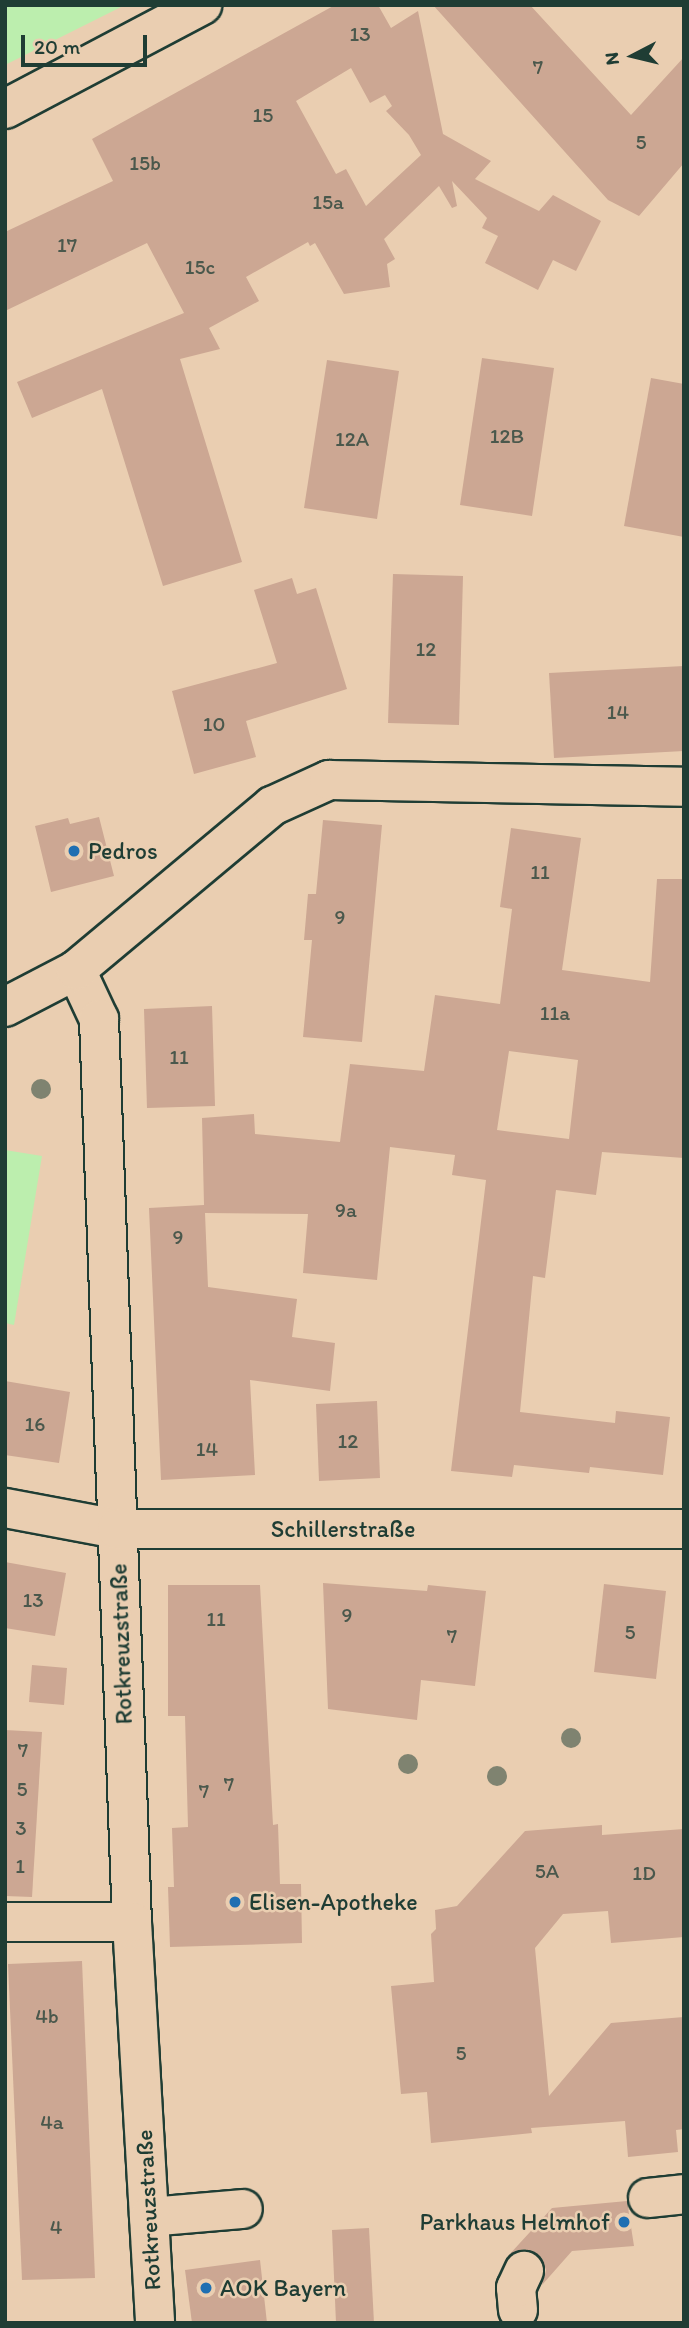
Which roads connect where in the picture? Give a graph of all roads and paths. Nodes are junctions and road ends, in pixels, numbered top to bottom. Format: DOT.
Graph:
graph roads {
  1 [pos="202,5"];
  2 [pos="5,109"];
  3 [pos="684,787"];
  4 [pos="76,970"];
  5 [pos="5,1007"];
  6 [pos="5,1508"];
  7 [pos="117,1529"];
  8 [pos="684,1529"];
  9 [pos="5,1922"];
  10 [pos="132,1923"];
  11 [pos="243,2209"];
  12 [pos="149,2217"];
  13 [pos="524,2271"];
  14 [pos="518,2310"];
  15 [pos="155,2323"];
  1 -- 2 [label="street"];
  3 -- 4 [label="street"];
  4 -- 5 [label="street"];
  4 -- 7 [label="street, Rotkreuzstraße"];
  6 -- 7 [label="street, Schillerstraße"];
  7 -- 8 [label="street, Schillerstraße"];
  7 -- 10 [label="street, Rotkreuzstraße"];
  9 -- 10 [label="street"];
  10 -- 12 [label="street, Rotkreuzstraße"];
  11 -- 12 [label="street"];
  12 -- 15 [label="street, Rotkreuzstraße"];
  13 -- 14 [label="street"];
}
